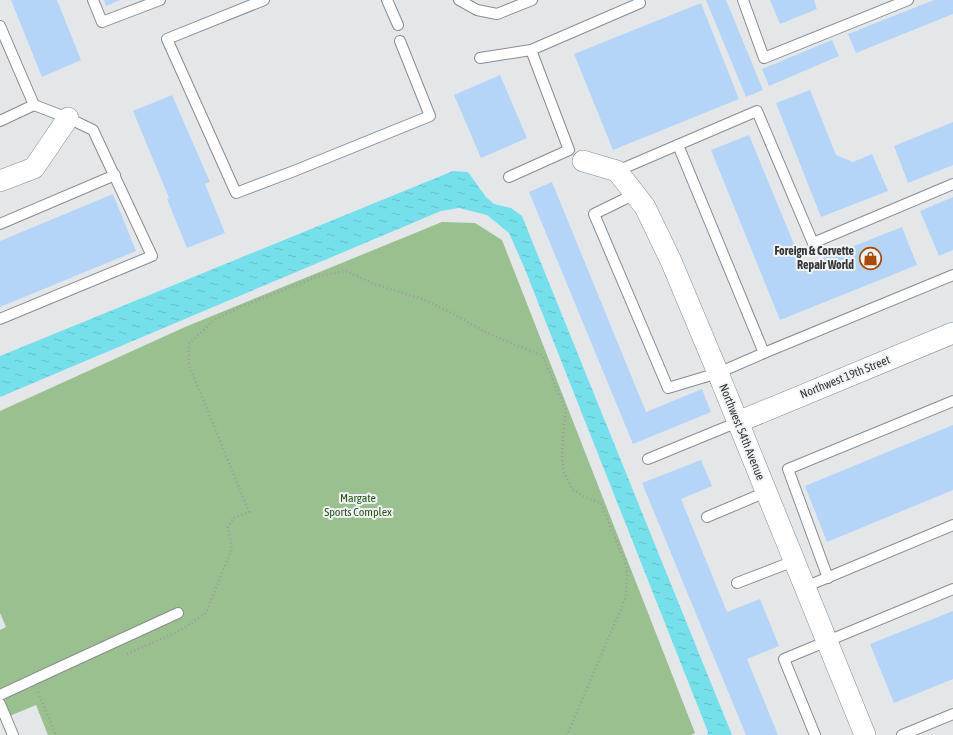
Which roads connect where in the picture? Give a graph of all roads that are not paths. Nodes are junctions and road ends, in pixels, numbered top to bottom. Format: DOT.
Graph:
graph roads {
  1 [pos="93,0"];
  2 [pos="160,0"];
  3 [pos="264,0"];
  4 [pos="387,0"];
  5 [pos="459,0"];
  6 [pos="532,0"];
  7 [pos="743,0"];
  8 [pos="908,0"];
  9 [pos="640,3"];
  10 [pos="398,25"];
  11 [pos="0,26"];
  12 [pos="400,41"];
  13 [pos="531,50"];
  14 [pos="480,58"];
  15 [pos="34,105"];
  16 [pos="68,118"];
  17 [pos="0,121"];
  18 [pos="678,145"];
  19 [pos="576,156"];
  20 [pos="617,171"];
  21 [pos="115,175"];
  22 [pos="509,177"];
  23 [pos="0,181"];
  24 [pos="953,184"];
  25 [pos="635,194"];
  26 [pos="0,224"];
  27 [pos="953,275"];
  28 [pos="0,320"];
  29 [pos="953,333"];
  30 [pos="764,353"];
  31 [pos="718,373"];
  32 [pos="953,401"];
  33 [pos="738,422"];
  34 [pos="648,459"];
  35 [pos="766,492"];
  36 [pos="707,517"];
  37 [pos="953,526"];
  38 [pos="794,560"];
  39 [pos="828,578"];
  40 [pos="737,583"];
  41 [pos="805,587"];
  42 [pos="953,589"];
  43 [pos="178,613"];
  44 [pos="827,640"];
  45 [pos="0,695"];
  46 [pos="0,704"];
  47 [pos="953,714"];
  48 [pos="13,735"];
  49 [pos="815,735"];
  50 [pos="865,735"];
  51 [pos="902,735"];
  1 -- 2 [label="lane"];
  3 -- 12 [label="lane"];
  4 -- 10 [label="lane"];
  5 -- 6 [label="lane"];
  7 -- 8 [label="lane"];
  9 -- 13 [label="lane"];
  11 -- 15 [label="lane"];
  13 -- 14 [label="lane"];
  13 -- 19 [label="lane"];
  15 -- 16 [label="lane"];
  15 -- 17 [label="lane"];
  16 -- 21 [label="lane"];
  16 -- 23 [label="street"];
  18 -- 20 [label="lane"];
  18 -- 24 [label="lane"];
  18 -- 30 [label="lane"];
  19 -- 20 [label="street"];
  19 -- 22 [label="lane"];
  20 -- 25 [label="street, Northwest 54th Avenue"];
  21 -- 26 [label="lane"];
  21 -- 28 [label="lane"];
  25 -- 31 [label="street, Northwest 54th Avenue"];
  25 -- 31 [label="lane"];
  27 -- 30 [label="lane"];
  29 -- 33 [label="street, Northwest 19th Street"];
  30 -- 31 [label="lane"];
  31 -- 33 [label="street, Northwest 54th Avenue"];
  32 -- 39 [label="lane"];
  33 -- 34 [label="lane"];
  33 -- 35 [label="street, Northwest 54th Avenue"];
  35 -- 36 [label="lane"];
  35 -- 38 [label="street, Northwest 54th Avenue"];
  37 -- 39 [label="lane"];
  38 -- 40 [label="lane"];
  38 -- 41 [label="street, Northwest 54th Avenue"];
  39 -- 41 [label="lane"];
  41 -- 44 [label="street, Northwest 54th Avenue"];
  42 -- 44 [label="lane"];
  43 -- 45 [label="lane"];
  44 -- 49 [label="lane"];
  44 -- 50 [label="street, Northwest 54th Avenue"];
  46 -- 48 [label="lane"];
  47 -- 51 [label="lane"];
}
